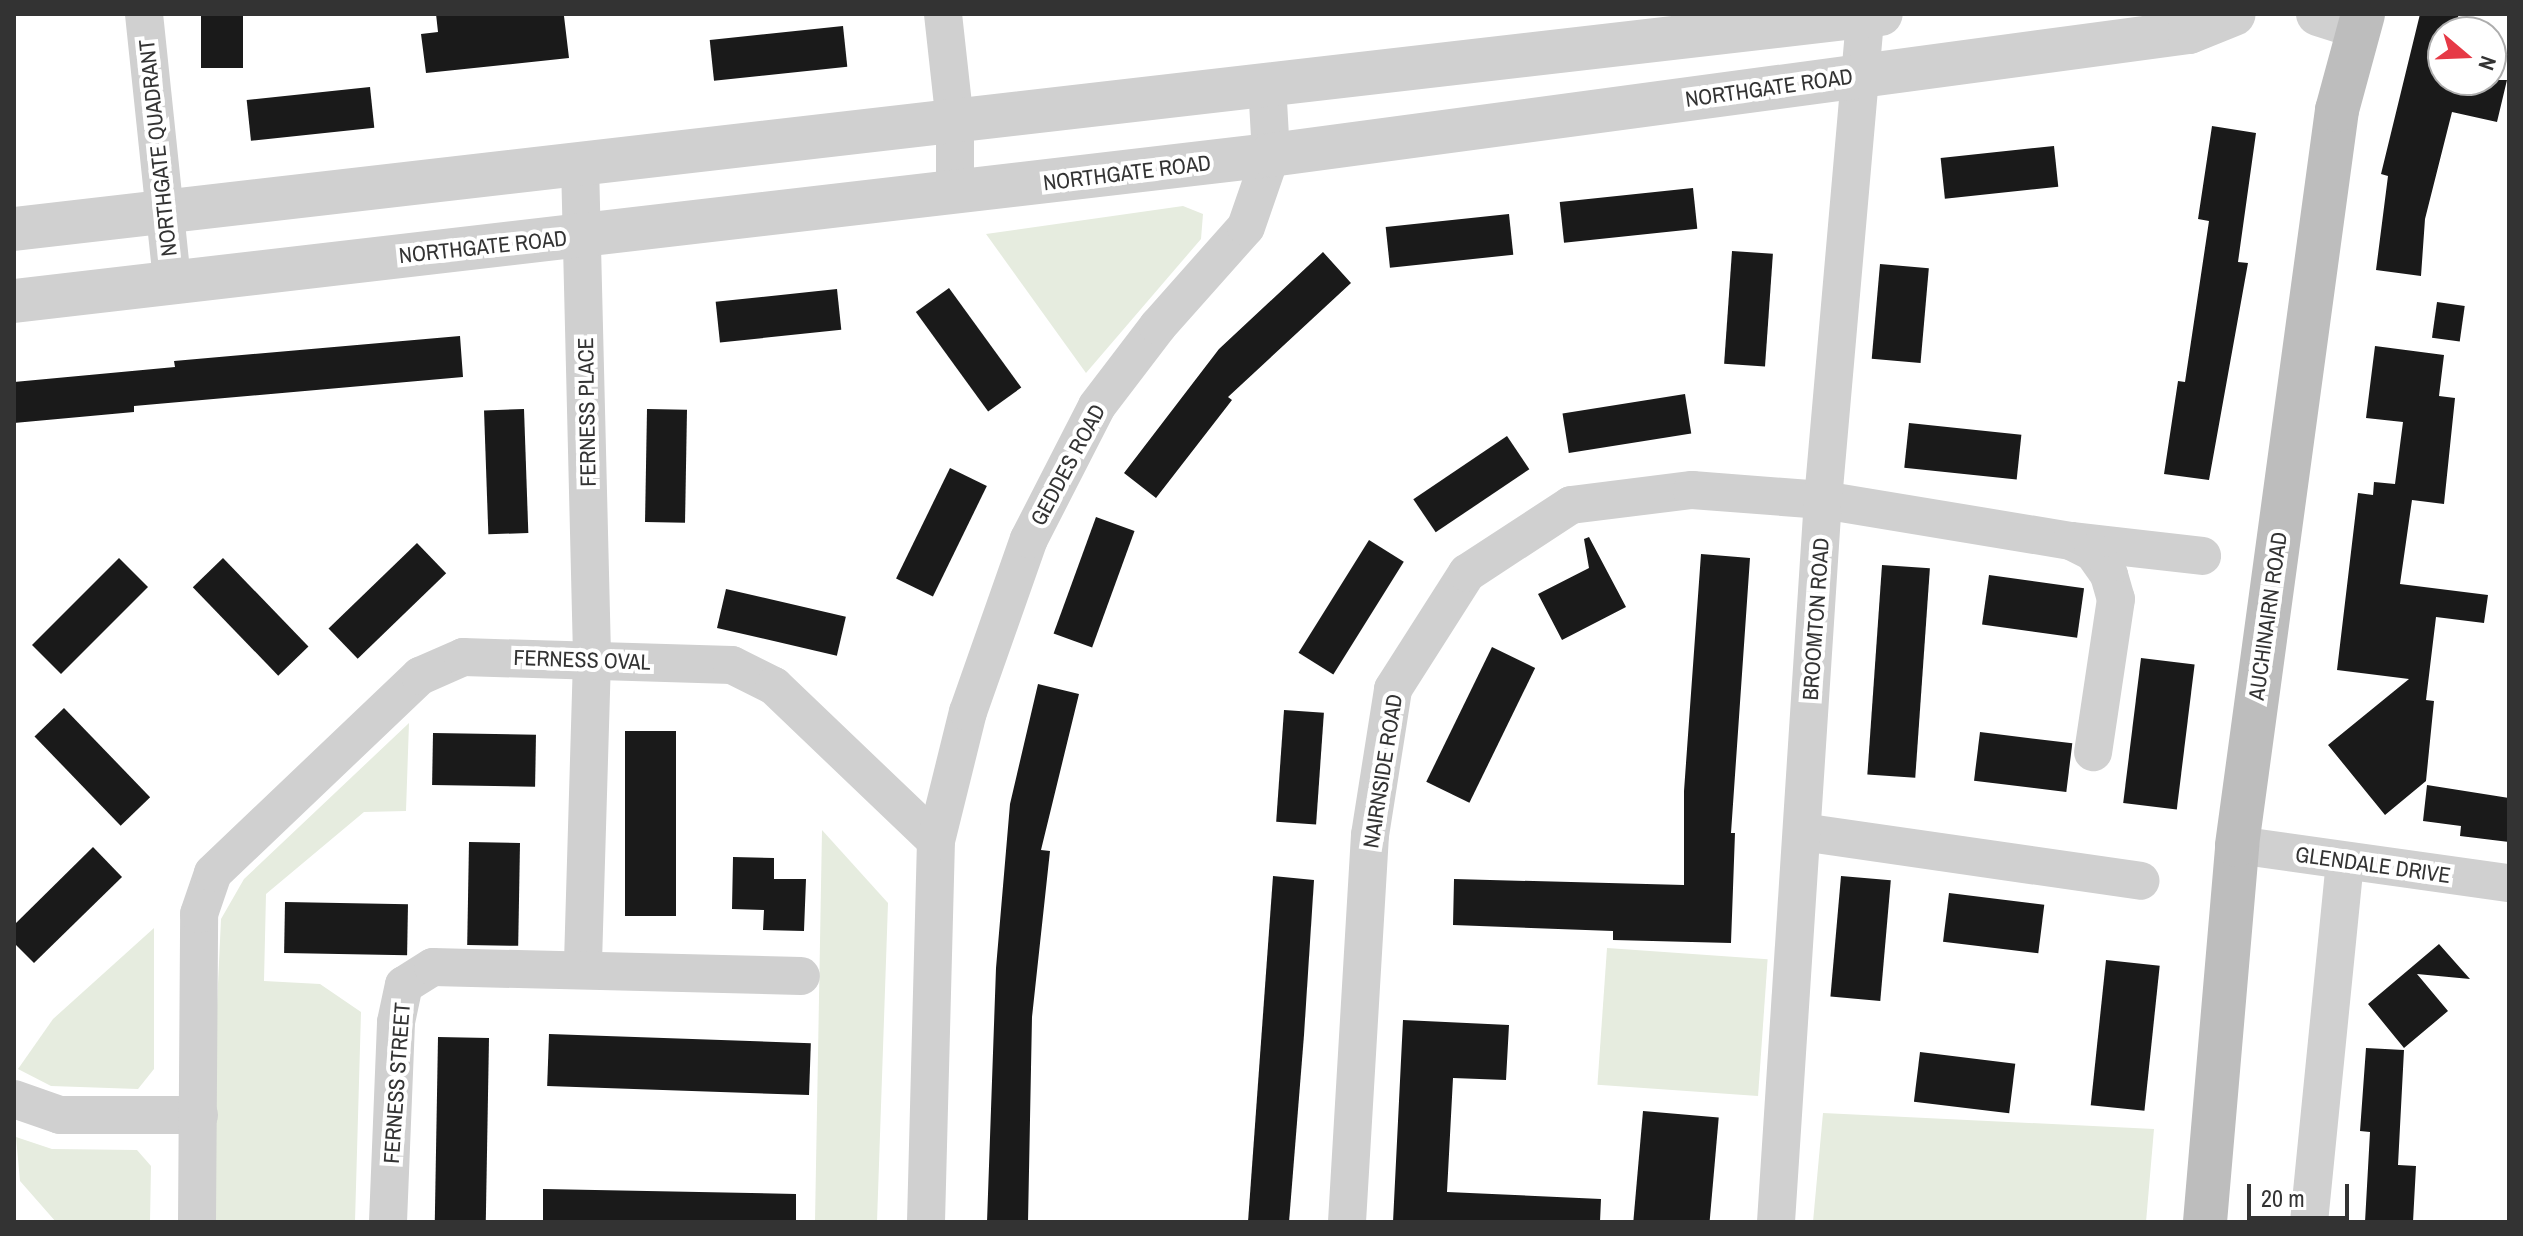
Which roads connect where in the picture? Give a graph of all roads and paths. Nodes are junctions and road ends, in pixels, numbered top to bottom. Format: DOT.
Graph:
graph roads {
  1 [pos="144,14"];
  2 [pos="943,14"];
  3 [pos="2234,14"];
  4 [pos="2318,14"];
  5 [pos="1873,15"];
  6 [pos="2361,20"];
  7 [pos="1858,75"];
  8 [pos="1267,83"];
  9 [pos="955,122"];
  10 [pos="1271,155"];
  11 [pos="580,164"];
  12 [pos="955,194"];
  13 [pos="164,212"];
  14 [pos="14,229"];
  15 [pos="584,236"];
  16 [pos="172,282"];
  17 [pos="14,301"];
  18 [pos="1823,500"];
  19 [pos="2071,541"];
  20 [pos="2202,556"];
  21 [pos="592,659"];
  22 [pos="2093,752"];
  23 [pos="1802,832"];
  24 [pos="936,841"];
  25 [pos="2237,845"];
  26 [pos="2345,863"];
  27 [pos="2140,881"];
  28 [pos="2509,883"];
  29 [pos="583,968"];
  30 [pos="801,976"];
  31 [pos="14,1099"];
  32 [pos="199,1115"];
  33 [pos="197,1222"];
  34 [pos="388,1222"];
  35 [pos="926,1222"];
  36 [pos="1347,1222"];
  37 [pos="1776,1222"];
  38 [pos="2205,1222"];
  39 [pos="2309,1222"];
  1 -- 13 [label="street, NORTHGATE QUADRANT"];
  2 -- 9 [label="street"];
  3 -- 7 [label="street, NORTHGATE ROAD"];
  4 -- 6 [label="street"];
  5 -- 7 [label="street, BROOMTON ROAD"];
  5 -- 8 [label="street"];
  6 -- 25 [label="main road, AUCHINAIRN ROAD"];
  7 -- 10 [label="street, NORTHGATE ROAD"];
  7 -- 18 [label="street, BROOMTON ROAD"];
  8 -- 9 [label="street"];
  8 -- 10 [label="street, GEDDES ROAD"];
  9 -- 11 [label="street"];
  9 -- 12 [label="street"];
  10 -- 12 [label="street, NORTHGATE ROAD"];
  10 -- 24 [label="street, GEDDES ROAD"];
  11 -- 13 [label="street"];
  11 -- 15 [label="street, FERNESS PLACE"];
  12 -- 15 [label="street, NORTHGATE ROAD"];
  13 -- 14 [label="street"];
  13 -- 16 [label="street, NORTHGATE QUADRANT"];
  15 -- 16 [label="street, NORTHGATE ROAD"];
  15 -- 21 [label="street, FERNESS PLACE"];
  16 -- 17 [label="street, NORTHGATE ROAD"];
  18 -- 19 [label="street, NAIRNSIDE ROAD"];
  18 -- 23 [label="street, BROOMTON ROAD"];
  18 -- 36 [label="street, NAIRNSIDE ROAD"];
  19 -- 20 [label="street, NAIRNSIDE ROAD"];
  19 -- 22 [label="street"];
  21 -- 24 [label="street, FERNESS OVAL"];
  21 -- 29 [label="street"];
  21 -- 32 [label="street, FERNESS OVAL"];
  23 -- 27 [label="street"];
  23 -- 37 [label="street, BROOMTON ROAD"];
  24 -- 35 [label="street"];
  25 -- 26 [label="street, GLENDALE DRIVE"];
  25 -- 38 [label="main road, AUCHINAIRN ROAD"];
  26 -- 28 [label="street, GLENDALE DRIVE"];
  26 -- 39 [label="street"];
  29 -- 30 [label="street, FERNESS STREET"];
  29 -- 34 [label="street, FERNESS STREET"];
  31 -- 32 [label="street"];
  32 -- 33 [label="street, FERNESS OVAL"];
}
